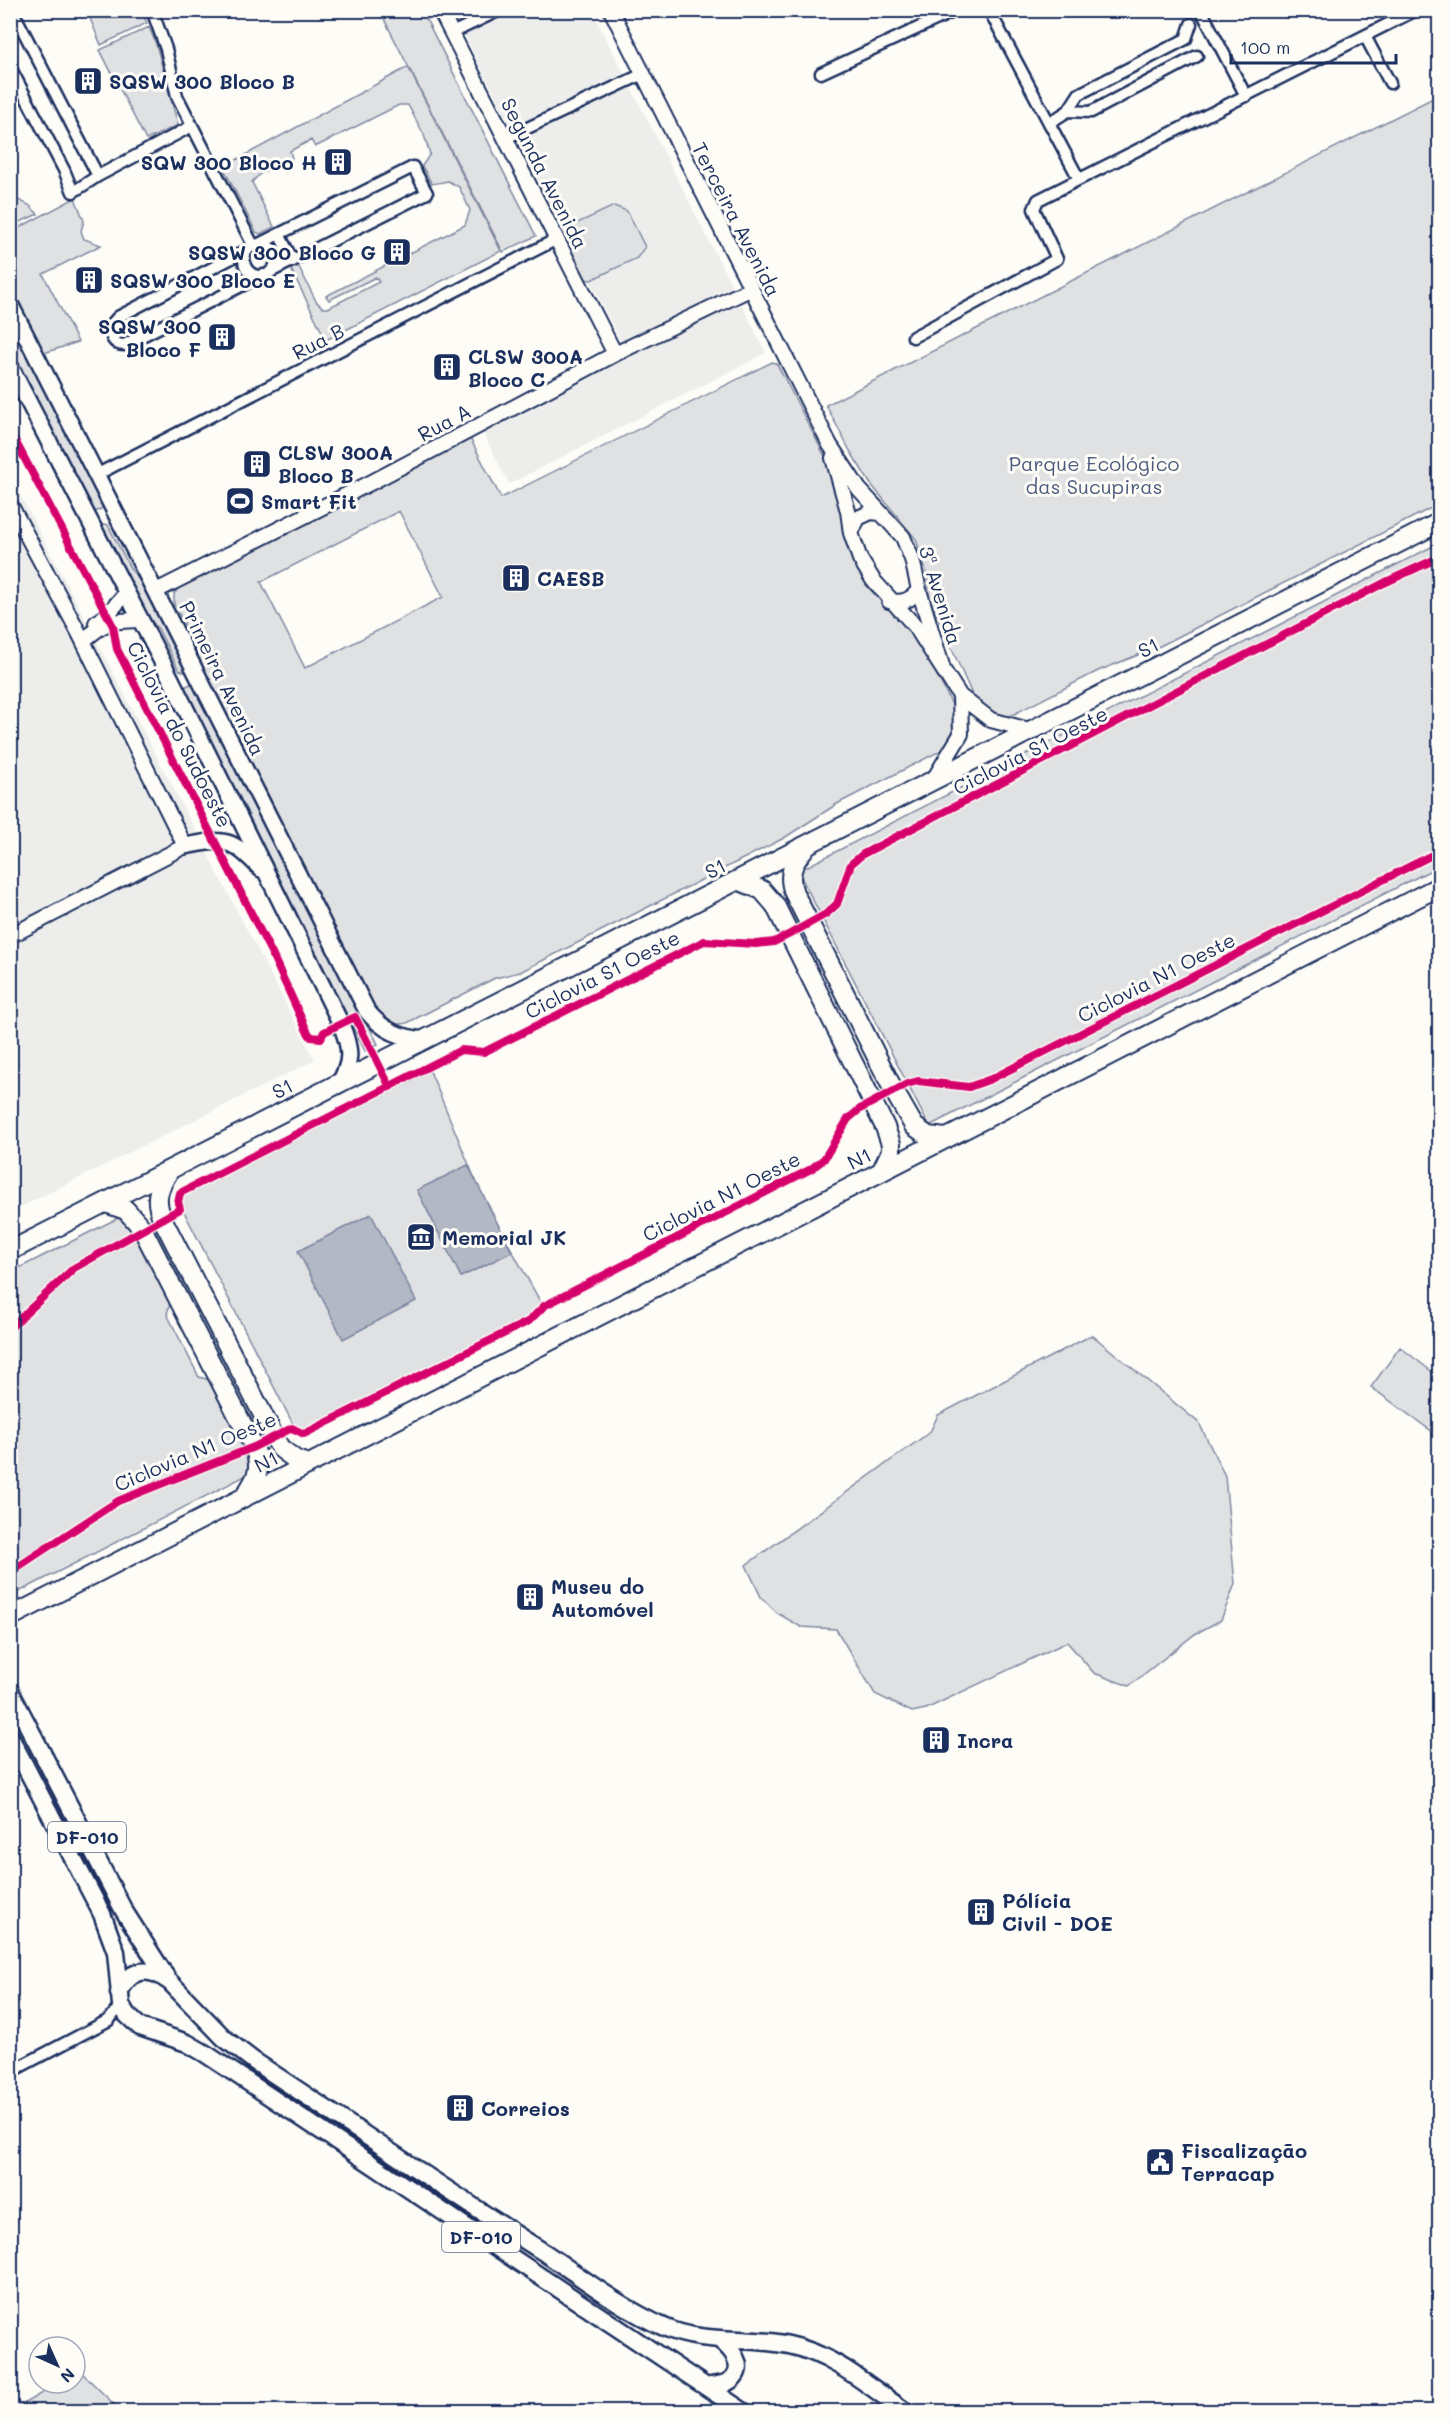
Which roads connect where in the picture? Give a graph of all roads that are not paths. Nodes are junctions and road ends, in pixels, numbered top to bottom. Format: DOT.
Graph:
graph roads {
  1 [pos="152,10"];
  2 [pos="440,10"];
  3 [pos="500,10"];
  4 [pos="611,10"];
  5 [pos="957,10"];
  6 [pos="989,10"];
  7 [pos="1201,10"];
  8 [pos="1416,10"];
  9 [pos="10,22"];
  10 [pos="1191,24"];
  11 [pos="452,33"];
  12 [pos="1365,36"];
  13 [pos="1197,56"];
  14 [pos="10,67"];
  15 [pos="820,73"];
  16 [pos="643,74"];
  17 [pos="1390,82"];
  18 [pos="1246,96"];
  19 [pos="1068,111"];
  20 [pos="1049,123"];
  21 [pos="192,126"];
  22 [pos="506,138"];
  23 [pos="98,176"];
  24 [pos="1079,179"];
  25 [pos="279,234"];
  26 [pos="557,239"];
  27 [pos="254,246"];
  28 [pos="293,261"];
  29 [pos="267,274"];
  30 [pos="750,289"];
  31 [pos="10,304"];
  32 [pos="913,337"];
  33 [pos="615,354"];
  34 [pos="10,366"];
  35 [pos="830,445"];
  36 [pos="96,475"];
  37 [pos="10,504"];
  38 [pos="880,513"];
  39 [pos="118,518"];
  40 [pos="1440,522"];
  41 [pos="93,528"];
  42 [pos="850,533"];
  43 [pos="919,590"];
  44 [pos="156,591"];
  45 [pos="126,593"];
  46 [pos="889,601"];
  47 [pos="66,609"];
  48 [pos="140,620"];
  49 [pos="94,624"];
  50 [pos="81,636"];
  51 [pos="194,668"];
  52 [pos="943,669"];
  53 [pos="171,679"];
  54 [pos="960,696"];
  55 [pos="1033,731"];
  56 [pos="933,780"];
  57 [pos="185,846"];
  58 [pos="806,847"];
  59 [pos="271,880"];
  60 [pos="740,881"];
  61 [pos="1440,886"];
  62 [pos="10,936"];
  63 [pos="426,1040"];
  64 [pos="338,1085"];
  65 [pos="946,1138"];
  66 [pos="169,1172"];
  67 [pos="881,1172"];
  68 [pos="106,1203"];
  69 [pos="10,1251"];
  70 [pos="309,1464"];
  71 [pos="245,1496"];
  72 [pos="12,1618"];
  73 [pos="10,1691"];
  74 [pos="10,1737"];
  75 [pos="168,1980"];
  76 [pos="120,1999"];
  77 [pos="10,2072"];
  78 [pos="720,2340"];
  79 [pos="707,2387"];
  80 [pos="744,2412"];
  81 [pos="906,2412"];
  1 -- 21 [label="street"];
  2 -- 11 [label="street, Segunda Avenida"];
  3 -- 11 [label="street"];
  4 -- 16 [label="street, Terceira Avenida"];
  5 -- 15 [label="street"];
  6 -- 20 [label="street"];
  7 -- 18 [label="street"];
  8 -- 12 [label="street"];
  9 -- 23 [label="street"];
  10 -- 19 [label="street"];
  11 -- 22 [label="street, Segunda Avenida"];
  12 -- 17 [label="street"];
  12 -- 18 [label="street"];
  13 -- 19 [label="street"];
  14 -- 23 [label="street"];
  16 -- 22 [label="street"];
  16 -- 30 [label="street, Terceira Avenida"];
  18 -- 24 [label="street"];
  19 -- 20 [label="street"];
  20 -- 24 [label="street"];
  21 -- 23 [label="street"];
  21 -- 27 [label="street"];
  22 -- 26 [label="street, Segunda Avenida"];
  24 -- 32 [label="street"];
  25 -- 27 [label="street"];
  25 -- 28 [label="street"];
  25 -- 28 [label="street"];
  26 -- 33 [label="street, Segunda Avenida"];
  26 -- 36 [label="street, Rua B"];
  27 -- 29 [label="street"];
  27 -- 29 [label="street"];
  27 -- 29 [label="street"];
  28 -- 29 [label="street"];
  30 -- 33 [label="street, Rua A"];
  30 -- 35 [label="street, Terceira Avenida"];
  31 -- 36 [label="main road, Primeira Avenida"];
  33 -- 44 [label="street, Rua A"];
  34 -- 41 [label="main road"];
  35 -- 38 [label="street, 3ª Avenida"];
  35 -- 42 [label="street, 3ª Avenida"];
  36 -- 39 [label="main road, Primeira Avenida"];
  37 -- 47 [label="street"];
  38 -- 42 [label="street"];
  38 -- 43 [label="street, 3ª Avenida"];
  39 -- 41 [label="main road"];
  39 -- 44 [label="main road, Primeira Avenida"];
  40 -- 55 [label="highway, S1"];
  41 -- 45 [label="main road"];
  42 -- 46 [label="street, 3ª Avenida"];
  43 -- 46 [label="street"];
  43 -- 52 [label="street, 3ª Avenida"];
  44 -- 51 [label="main road, Primeira Avenida"];
  45 -- 48 [label="main road"];
  45 -- 49 [label="street"];
  46 -- 52 [label="street, 3ª Avenida"];
  47 -- 49 [label="street"];
  47 -- 50 [label="street"];
  48 -- 50 [label="street"];
  48 -- 53 [label="main road"];
  49 -- 50 [label="street"];
  50 -- 57 [label="street"];
  51 -- 53 [label="main road"];
  51 -- 63 [label="main road, Primeira Avenida"];
  52 -- 54 [label="street"];
  53 -- 59 [label="main road"];
  54 -- 55 [label="street"];
  54 -- 56 [label="street"];
  55 -- 56 [label="highway, S1"];
  56 -- 58 [label="highway, S1"];
  57 -- 59 [label="main road"];
  57 -- 62 [label="street"];
  58 -- 60 [label="highway, S1"];
  58 -- 65 [label="highway"];
  59 -- 64 [label="main road"];
  60 -- 63 [label="highway, S1"];
  60 -- 67 [label="highway"];
  61 -- 65 [label="highway, N1"];
  63 -- 64 [label="highway, S1"];
  64 -- 66 [label="highway, S1"];
  65 -- 67 [label="highway, N1"];
  66 -- 68 [label="highway, S1"];
  66 -- 70 [label="highway"];
  67 -- 70 [label="highway, N1"];
  68 -- 69 [label="highway, S1"];
  68 -- 71 [label="highway"];
  70 -- 71 [label="highway, N1"];
  71 -- 72 [label="highway, N1"];
  73 -- 75 [label="main road, DF-010"];
  74 -- 76 [label="main road, DF-010"];
  75 -- 76 [label="main road"];
  75 -- 78 [label="main road, DF-010"];
  76 -- 77 [label="street"];
  76 -- 79 [label="main road, DF-010"];
  78 -- 79 [label="main road"];
  78 -- 81 [label="main road, DF-010"];
  79 -- 80 [label="main road, DF-010"];
}
